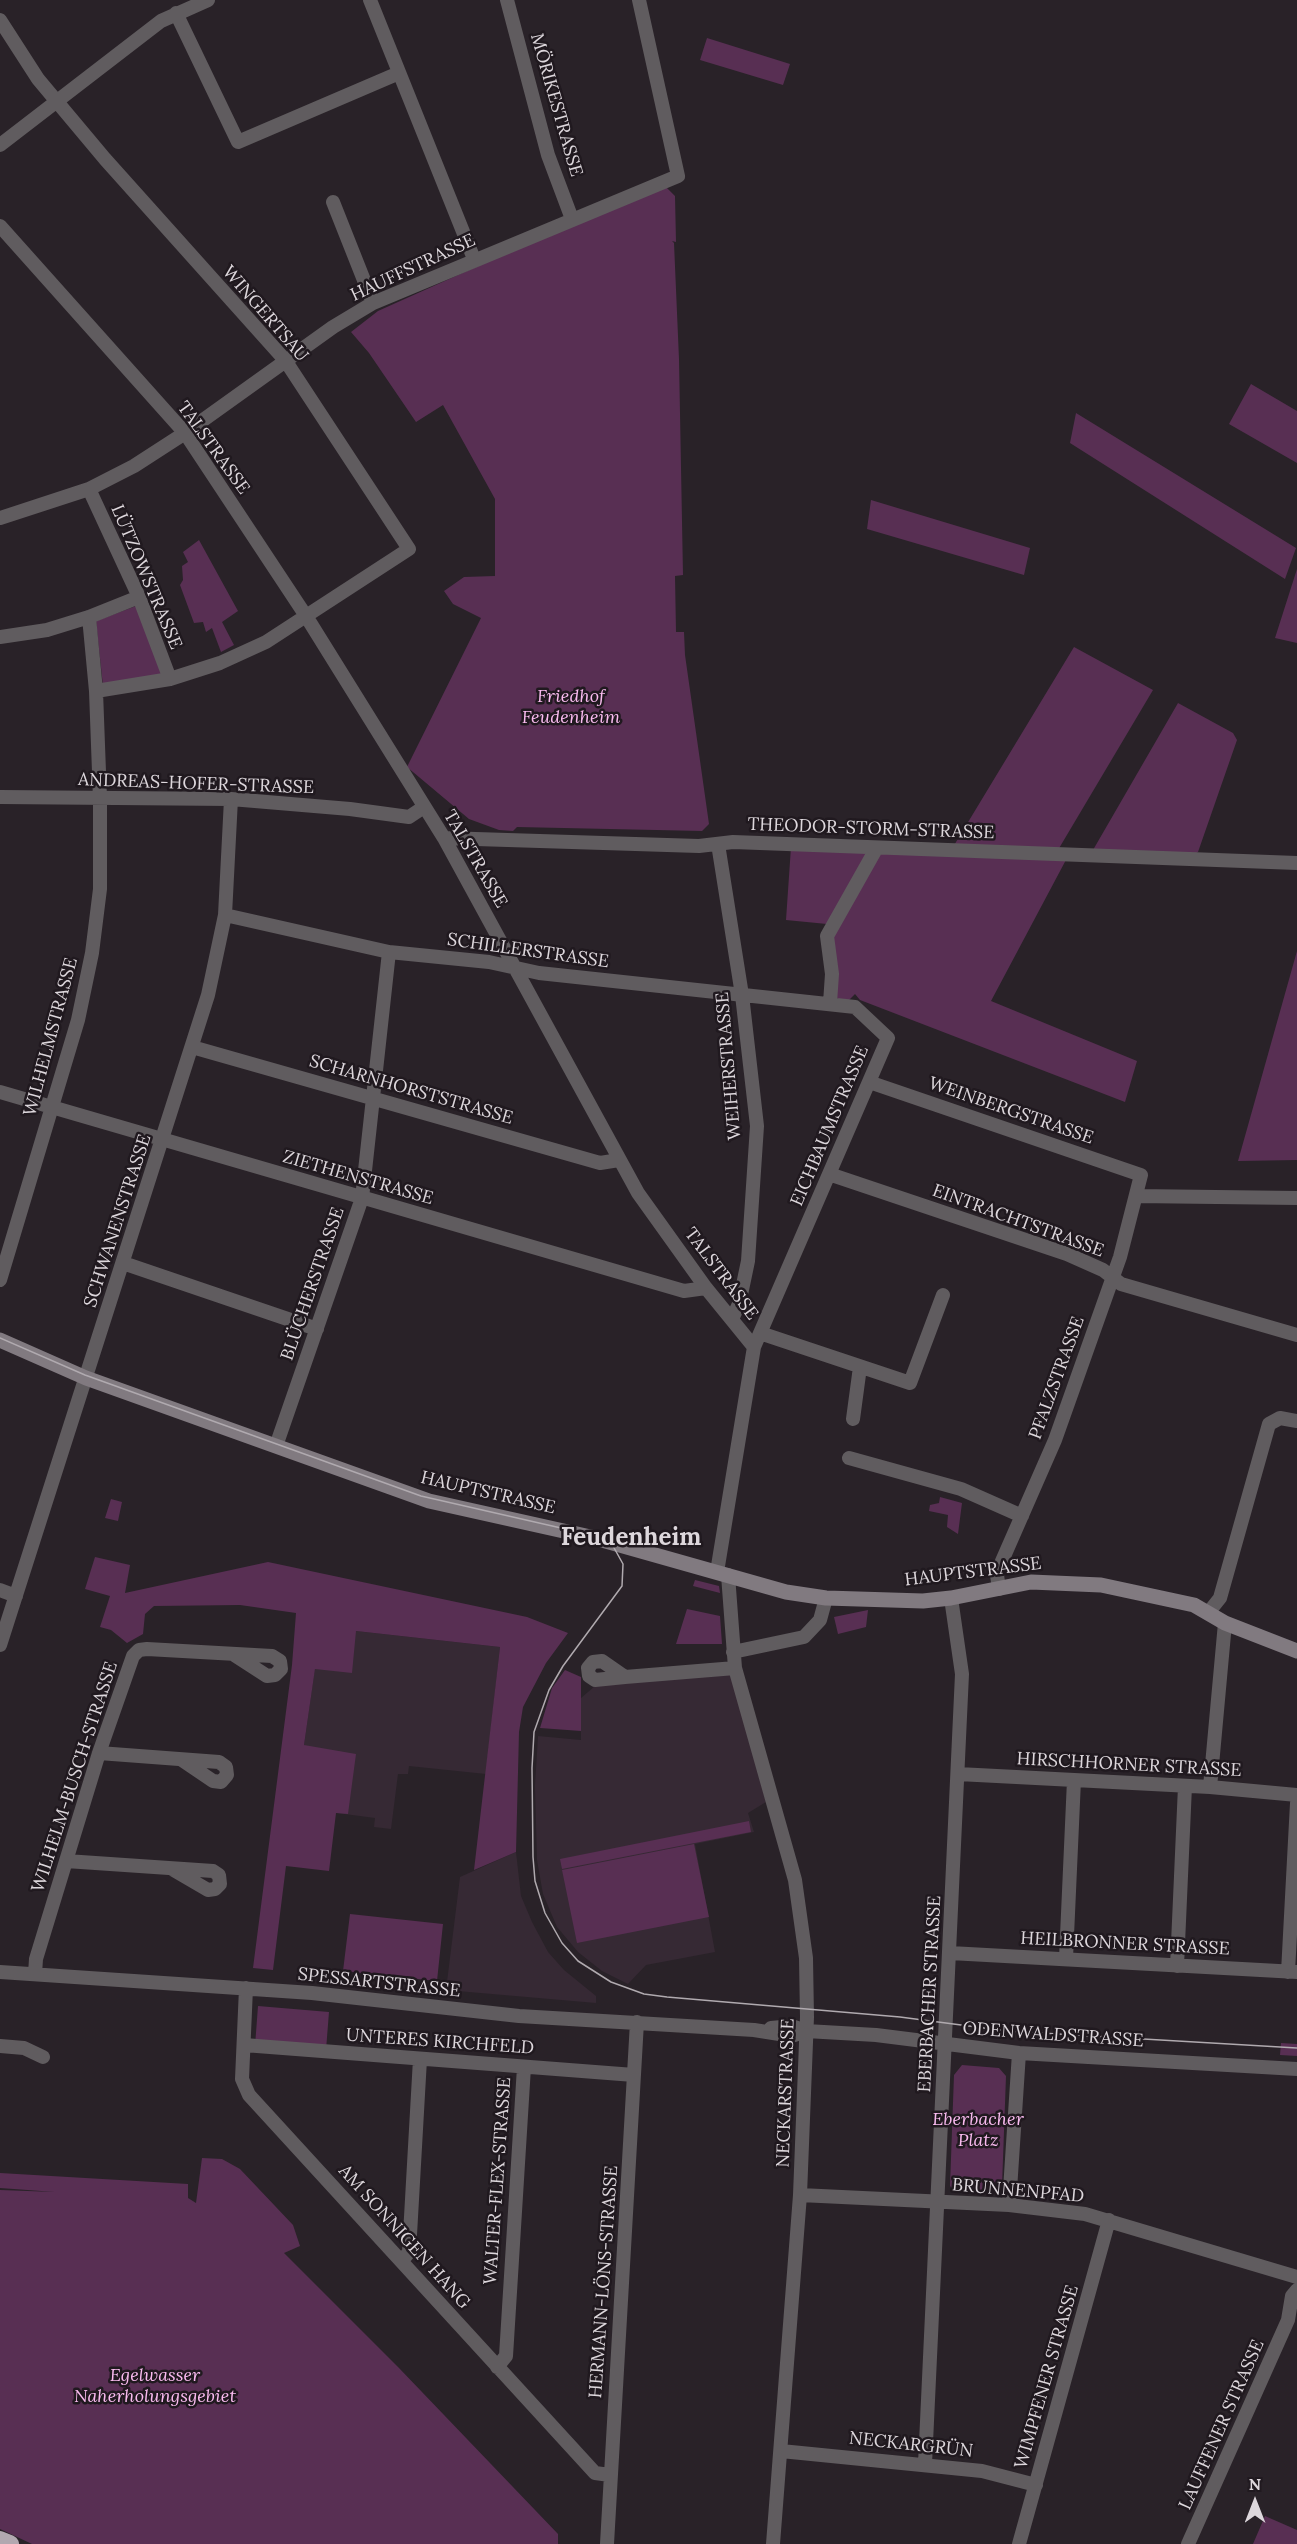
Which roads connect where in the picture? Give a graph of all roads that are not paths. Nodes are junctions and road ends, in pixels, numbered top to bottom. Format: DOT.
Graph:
graph roads {
  1 [pos="208,0"];
  2 [pos="370,0"];
  3 [pos="507,0"];
  4 [pos="639,0"];
  5 [pos="176,13"];
  6 [pos="0,20"];
  7 [pos="399,73"];
  8 [pos="57,101"];
  9 [pos="0,145"];
  10 [pos="333,202"];
  11 [pos="573,219"];
  12 [pos="0,226"];
  13 [pos="474,259"];
  14 [pos="373,303"];
  15 [pos="285,360"];
  16 [pos="185,433"];
  17 [pos="89,489"];
  18 [pos="0,518"];
  19 [pos="139,597"];
  20 [pos="306,616"];
  21 [pos="89,617"];
  22 [pos="0,637"];
  23 [pos="170,680"];
  24 [pos="96,691"];
  25 [pos="0,796"];
  26 [pos="100,799"];
  27 [pos="231,799"];
  28 [pos="424,807"];
  29 [pos="444,838"];
  30 [pos="718,844"];
  31 [pos="876,849"];
  32 [pos="1297,863"];
  33 [pos="225,915"];
  34 [pos="389,952"];
  35 [pos="517,968"];
  36 [pos="742,994"];
  37 [pos="830,1003"];
  38 [pos="192,1047"];
  39 [pos="869,1082"];
  40 [pos="0,1092"];
  41 [pos="373,1098"];
  42 [pos="53,1106"];
  43 [pos="163,1139"];
  44 [pos="619,1160"];
  45 [pos="829,1174"];
  46 [pos="1141,1176"];
  47 [pos="1136,1196"];
  48 [pos="362,1198"];
  49 [pos="1297,1198"];
  50 [pos="123,1263"];
  51 [pos="1112,1277"];
  52 [pos="0,1280"];
  53 [pos="706,1288"];
  54 [pos="943,1295"];
  55 [pos="732,1319"];
  56 [pos="317,1329"];
  57 [pos="760,1333"];
  58 [pos="1297,1335"];
  59 [pos="0,1340"];
  60 [pos="754,1347"];
  61 [pos="860,1367"];
  62 [pos="86,1378"];
  63 [pos="853,1419"];
  64 [pos="1297,1421"];
  65 [pos="276,1446"];
  66 [pos="849,1458"];
  67 [pos="1022,1516"];
  68 [pos="723,1574"];
  69 [pos="999,1588"];
  70 [pos="0,1590"];
  71 [pos="16,1596"];
  72 [pos="826,1598"];
  73 [pos="951,1598"];
  74 [pos="1208,1613"];
  75 [pos="1225,1623"];
  76 [pos="0,1645"];
  77 [pos="1297,1650"];
  78 [pos="733,1652"];
  79 [pos="233,1654"];
  80 [pos="735,1668"];
  81 [pos="625,1677"];
  82 [pos="99,1753"];
  83 [pos="182,1760"];
  84 [pos="958,1774"];
  85 [pos="1074,1780"];
  86 [pos="1185,1786"];
  87 [pos="1209,1787"];
  88 [pos="1297,1795"];
  89 [pos="1297,1803"];
  90 [pos="66,1861"];
  91 [pos="172,1869"];
  92 [pos="950,1953"];
  93 [pos="1066,1958"];
  94 [pos="1177,1966"];
  95 [pos="0,1972"];
  96 [pos="1293,1972"];
  97 [pos="34,1974"];
  98 [pos="246,1988"];
  99 [pos="637,2022"];
  100 [pos="806,2031"];
  101 [pos="946,2044"];
  102 [pos="244,2045"];
  103 [pos="0,2046"];
  104 [pos="1019,2053"];
  105 [pos="44,2056"];
  106 [pos="420,2059"];
  107 [pos="524,2067"];
  108 [pos="1297,2069"];
  109 [pos="634,2075"];
  110 [pos="800,2194"];
  111 [pos="938,2202"];
  112 [pos="1009,2205"];
  113 [pos="1109,2220"];
  114 [pos="402,2261"];
  115 [pos="1297,2277"];
  116 [pos="1297,2289"];
  117 [pos="1297,2308"];
  118 [pos="1292,2322"];
  119 [pos="497,2367"];
  120 [pos="781,2451"];
  121 [pos="925,2464"];
  122 [pos="610,2475"];
  123 [pos="1035,2485"];
  124 [pos="0,2540"];
  125 [pos="10,2544"];
  126 [pos="607,2544"];
  127 [pos="773,2544"];
  128 [pos="1019,2544"];
  129 [pos="1188,2544"];
  1 -- 5 [label="street"];
  2 -- 7 [label="street"];
  3 -- 11 [label="street, MÖRIKESTRASSE"];
  4 -- 11 [label="street, HAUFFSTRASSE"];
  5 -- 7 [label="street"];
  5 -- 8 [label="street"];
  6 -- 8 [label="street, WINGERTSAU"];
  7 -- 13 [label="street"];
  8 -- 9 [label="street"];
  8 -- 15 [label="street, WINGERTSAU"];
  10 -- 14 [label="street"];
  11 -- 13 [label="street, HAUFFSTRASSE"];
  12 -- 16 [label="street, TALSTRASSE"];
  13 -- 14 [label="street, HAUFFSTRASSE"];
  14 -- 15 [label="street, HAUFFSTRASSE"];
  15 -- 16 [label="street, HAUFFSTRASSE"];
  15 -- 20 [label="street, WINGERTSAU"];
  16 -- 17 [label="street, HAUFFSTRASSE"];
  16 -- 20 [label="street, TALSTRASSE"];
  17 -- 18 [label="street, HAUFFSTRASSE"];
  17 -- 19 [label="street, LÜTZOWSTRASSE"];
  19 -- 21 [label="street"];
  19 -- 23 [label="street, LÜTZOWSTRASSE"];
  20 -- 23 [label="street"];
  20 -- 28 [label="street, TALSTRASSE"];
  21 -- 22 [label="street"];
  21 -- 24 [label="street, WILHELMSTRASSE"];
  23 -- 24 [label="street"];
  24 -- 26 [label="street, WILHELMSTRASSE"];
  25 -- 26 [label="street, ANDREAS-HOFER-STRASSE"];
  26 -- 27 [label="street, ANDREAS-HOFER-STRASSE"];
  26 -- 42 [label="street, WILHELMSTRASSE"];
  27 -- 28 [label="street, ANDREAS-HOFER-STRASSE"];
  27 -- 33 [label="street, SCHWANENSTRASSE"];
  28 -- 29 [label="street, TALSTRASSE"];
  29 -- 30 [label="street, THEODOR-STORM-STRASSE"];
  29 -- 35 [label="street, TALSTRASSE"];
  30 -- 31 [label="street, THEODOR-STORM-STRASSE"];
  30 -- 36 [label="street, WEIHERSTRASSE"];
  31 -- 32 [label="street, THEODOR-STORM-STRASSE"];
  31 -- 37 [label="street"];
  33 -- 34 [label="street, SCHILLERSTRASSE"];
  33 -- 38 [label="street, SCHWANENSTRASSE"];
  34 -- 35 [label="street, SCHILLERSTRASSE"];
  34 -- 41 [label="street, BLÜCHERSTRASSE"];
  35 -- 36 [label="street, SCHILLERSTRASSE"];
  35 -- 44 [label="street, TALSTRASSE"];
  36 -- 37 [label="street, SCHILLERSTRASSE"];
  36 -- 55 [label="street, WEIHERSTRASSE"];
  37 -- 39 [label="street, EICHBAUMSTRASSE"];
  38 -- 41 [label="street, SCHARNHORSTSTRASSE"];
  38 -- 43 [label="street, SCHWANENSTRASSE"];
  39 -- 45 [label="street, EICHBAUMSTRASSE"];
  39 -- 46 [label="street, WEINBERGSTRASSE"];
  40 -- 42 [label="street, ZIETHENSTRASSE"];
  41 -- 44 [label="street, SCHARNHORSTSTRASSE"];
  41 -- 48 [label="street, BLÜCHERSTRASSE"];
  42 -- 43 [label="street, ZIETHENSTRASSE"];
  42 -- 52 [label="street, WILHELMSTRASSE"];
  43 -- 48 [label="street, ZIETHENSTRASSE"];
  43 -- 50 [label="street, SCHWANENSTRASSE"];
  44 -- 53 [label="street, TALSTRASSE"];
  45 -- 51 [label="street, EINTRACHTSTRASSE"];
  45 -- 57 [label="street, EICHBAUMSTRASSE"];
  46 -- 47 [label="street, PFALZSTRASSE"];
  47 -- 49 [label="street"];
  47 -- 51 [label="street, PFALZSTRASSE"];
  48 -- 53 [label="street, ZIETHENSTRASSE"];
  48 -- 56 [label="street, BLÜCHERSTRASSE"];
  50 -- 56 [label="street"];
  50 -- 62 [label="street, SCHWANENSTRASSE"];
  51 -- 58 [label="street, EINTRACHTSTRASSE"];
  51 -- 67 [label="street, PFALZSTRASSE"];
  53 -- 55 [label="street, TALSTRASSE"];
  54 -- 61 [label="street"];
  55 -- 60 [label="street, TALSTRASSE"];
  56 -- 65 [label="street, BLÜCHERSTRASSE"];
  57 -- 60 [label="street, EICHBAUMSTRASSE"];
  57 -- 61 [label="street"];
  59 -- 62 [label="street, HAUPTSTRASSE"];
  60 -- 68 [label="street, TALSTRASSE"];
  61 -- 63 [label="street"];
  62 -- 65 [label="street, HAUPTSTRASSE"];
  62 -- 71 [label="street, SCHWANENSTRASSE"];
  64 -- 74 [label="street"];
  65 -- 68 [label="street, HAUPTSTRASSE"];
  66 -- 67 [label="street"];
  67 -- 69 [label="street, PFALZSTRASSE"];
  68 -- 72 [label="street, HAUPTSTRASSE"];
  68 -- 78 [label="street, NECKARSTRASSE"];
  69 -- 73 [label="street, HAUPTSTRASSE"];
  69 -- 74 [label="street, HAUPTSTRASSE"];
  70 -- 71 [label="street"];
  71 -- 76 [label="street, SCHWANENSTRASSE"];
  72 -- 73 [label="street, HAUPTSTRASSE"];
  72 -- 78 [label="street"];
  73 -- 84 [label="street, EBERBACHER STRASSE"];
  74 -- 75 [label="street, HAUPTSTRASSE"];
  75 -- 77 [label="street, HAUPTSTRASSE"];
  75 -- 87 [label="street"];
  78 -- 80 [label="street, NECKARSTRASSE"];
  79 -- 82 [label="street, WILHELM-BUSCH-STRASSE"];
  80 -- 81 [label="street"];
  80 -- 100 [label="street, NECKARSTRASSE"];
  82 -- 83 [label="street"];
  82 -- 90 [label="street, WILHELM-BUSCH-STRASSE"];
  84 -- 85 [label="street, HIRSCHHORNER STRASSE"];
  84 -- 92 [label="street, EBERBACHER STRASSE"];
  85 -- 86 [label="street, HIRSCHHORNER STRASSE"];
  85 -- 93 [label="street"];
  86 -- 87 [label="street, HIRSCHHORNER STRASSE"];
  86 -- 94 [label="street"];
  87 -- 88 [label="street, HIRSCHHORNER STRASSE"];
  89 -- 96 [label="street"];
  90 -- 91 [label="street"];
  90 -- 97 [label="street, WILHELM-BUSCH-STRASSE"];
  92 -- 93 [label="street, HEILBRONNER STRASSE"];
  92 -- 101 [label="street, EBERBACHER STRASSE"];
  93 -- 94 [label="street, HEILBRONNER STRASSE"];
  94 -- 96 [label="street, HEILBRONNER STRASSE"];
  95 -- 97 [label="street, SPESSARTSTRASSE"];
  97 -- 98 [label="street, SPESSARTSTRASSE"];
  98 -- 99 [label="street, SPESSARTSTRASSE"];
  98 -- 102 [label="street, AM SONNIGEN HANG"];
  99 -- 100 [label="street, SPESSARTSTRASSE"];
  99 -- 109 [label="street, HERMANN-LÖNS-STRASSE"];
  100 -- 101 [label="street, ODENWALDSTRASSE"];
  100 -- 110 [label="street, NECKARSTRASSE"];
  101 -- 104 [label="street, ODENWALDSTRASSE"];
  101 -- 111 [label="street, EBERBACHER STRASSE"];
  102 -- 106 [label="street, UNTERES KIRCHFELD"];
  102 -- 114 [label="street, AM SONNIGEN HANG"];
  103 -- 105 [label="street"];
  104 -- 108 [label="street, ODENWALDSTRASSE"];
  104 -- 112 [label="street"];
  106 -- 107 [label="street, UNTERES KIRCHFELD"];
  106 -- 114 [label="street"];
  107 -- 109 [label="street, UNTERES KIRCHFELD"];
  107 -- 119 [label="street, WALTER-FLEX-STRASSE"];
  109 -- 122 [label="street, HERMANN-LÖNS-STRASSE"];
  110 -- 111 [label="street, BRUNNENPFAD"];
  110 -- 120 [label="street, NECKARSTRASSE"];
  111 -- 112 [label="street, BRUNNENPFAD"];
  111 -- 121 [label="street, EBERBACHER STRASSE"];
  112 -- 113 [label="street, BRUNNENPFAD"];
  113 -- 115 [label="street, BRUNNENPFAD"];
  113 -- 123 [label="street, WIMPFENER STRASSE"];
  114 -- 119 [label="street, AM SONNIGEN HANG"];
  116 -- 118 [label="street, LAUFFENER STRASSE"];
  117 -- 118 [label="street, LAUFFENER STRASSE"];
  118 -- 129 [label="street, LAUFFENER STRASSE"];
  119 -- 122 [label="street, AM SONNIGEN HANG"];
  120 -- 121 [label="street, NECKARGRÜN"];
  120 -- 127 [label="street, NECKARSTRASSE"];
  121 -- 123 [label="street, NECKARGRÜN"];
  122 -- 126 [label="street, HERMANN-LÖNS-STRASSE"];
  123 -- 128 [label="street, WIMPFENER STRASSE"];
  124 -- 125 [label="highway"];
}
